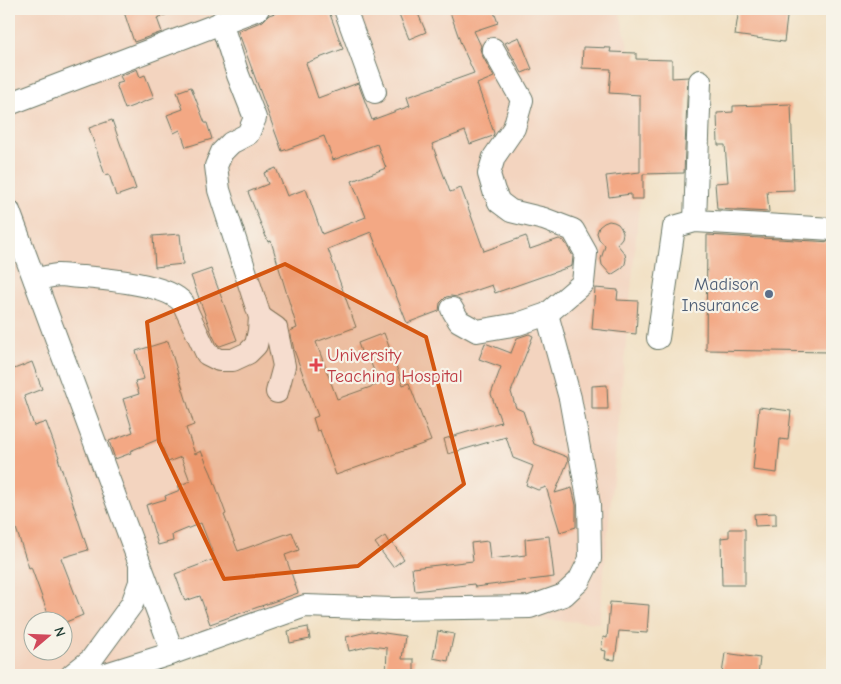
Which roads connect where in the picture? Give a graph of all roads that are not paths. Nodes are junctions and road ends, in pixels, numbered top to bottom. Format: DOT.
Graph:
graph roads {
  1 [pos="253,9"];
  2 [pos="345,9"];
  3 [pos="221,22"];
  4 [pos="493,48"];
  5 [pos="700,81"];
  6 [pos="375,92"];
  7 [pos="9,104"];
  8 [pos="9,211"];
  9 [pos="695,221"];
  10 [pos="832,229"];
  11 [pos="35,280"];
  12 [pos="452,309"];
  13 [pos="547,314"];
  14 [pos="260,317"];
  15 [pos="658,338"];
  16 [pos="278,392"];
  17 [pos="140,565"];
  18 [pos="174,653"];
  19 [pos="72,675"];
  20 [pos="103,675"];
  1 -- 3 [label="lane"];
  2 -- 6 [label="lane"];
  3 -- 7 [label="lane"];
  3 -- 14 [label="lane"];
  4 -- 13 [label="lane"];
  5 -- 9 [label="lane"];
  8 -- 11 [label="lane"];
  9 -- 10 [label="lane"];
  9 -- 15 [label="lane"];
  11 -- 14 [label="lane"];
  11 -- 17 [label="lane"];
  12 -- 13 [label="lane"];
  13 -- 18 [label="lane"];
  14 -- 16 [label="lane"];
  17 -- 18 [label="lane"];
  17 -- 19 [label="lane"];
  18 -- 20 [label="lane"];
}
